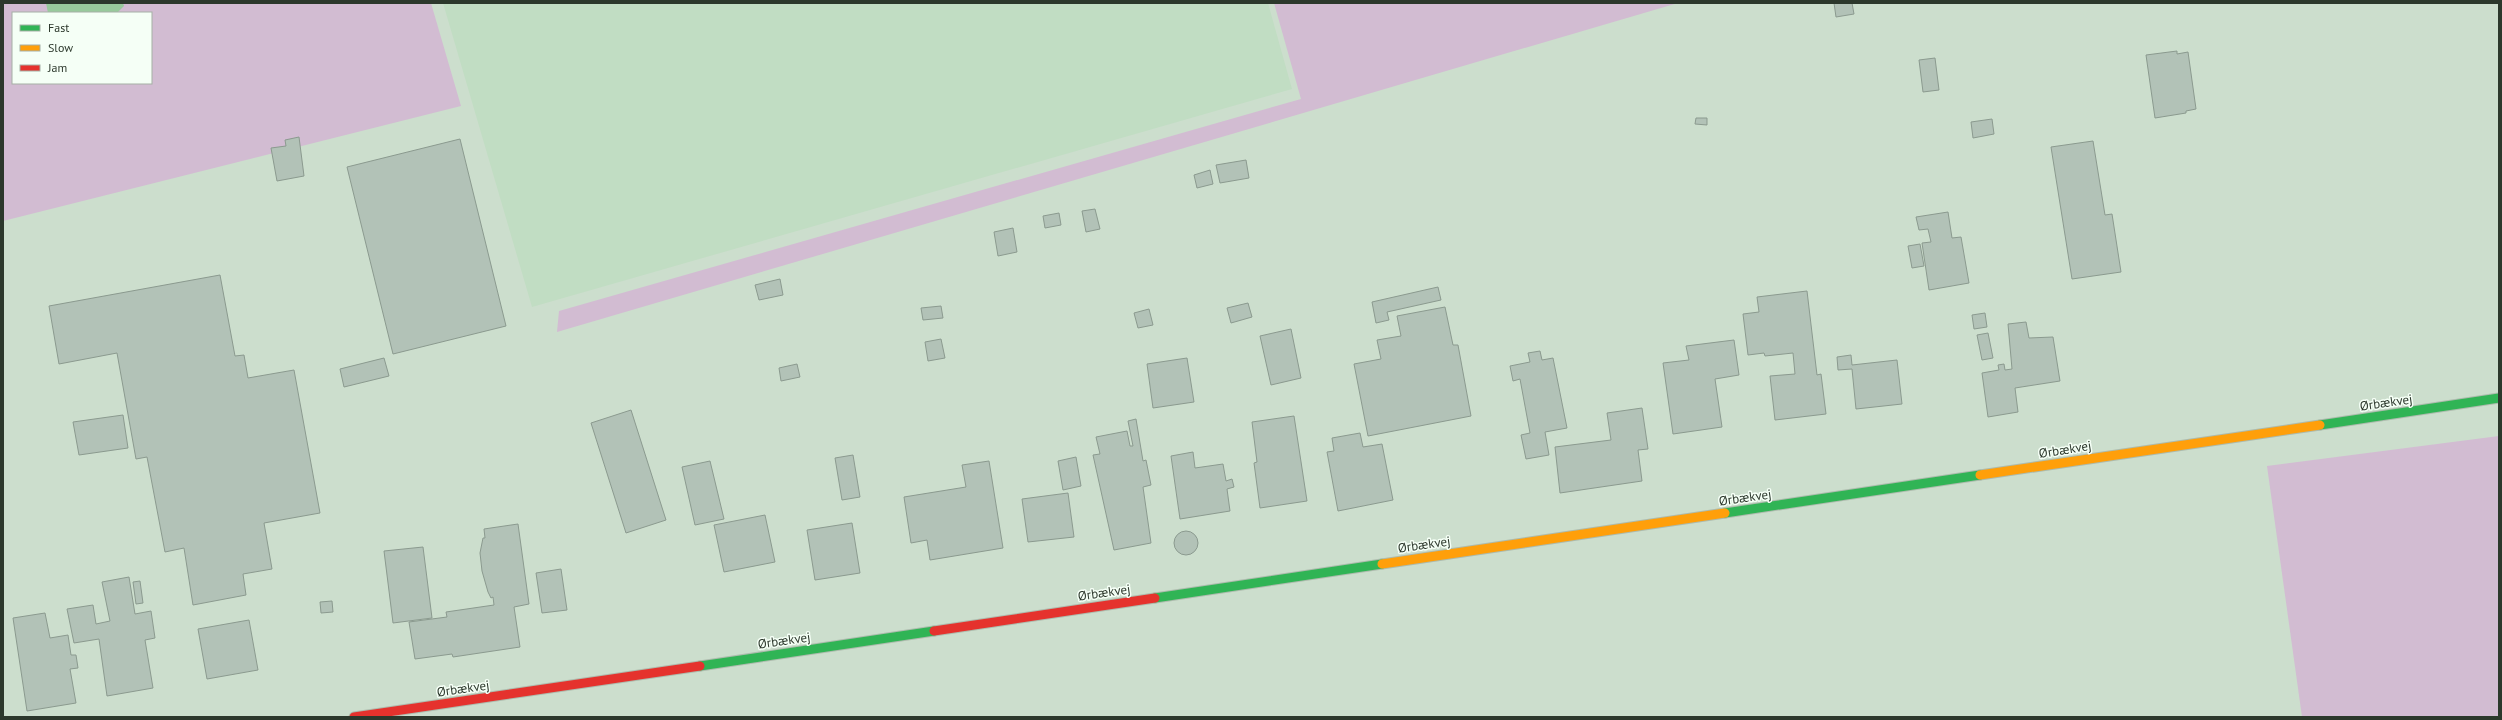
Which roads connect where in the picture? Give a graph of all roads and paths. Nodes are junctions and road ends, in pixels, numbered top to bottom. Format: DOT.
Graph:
graph roads {
  1 [pos="2499,398"];
  2 [pos="354,717"];
  1 -- 2 [label="street, Ørbækvej"];
}
